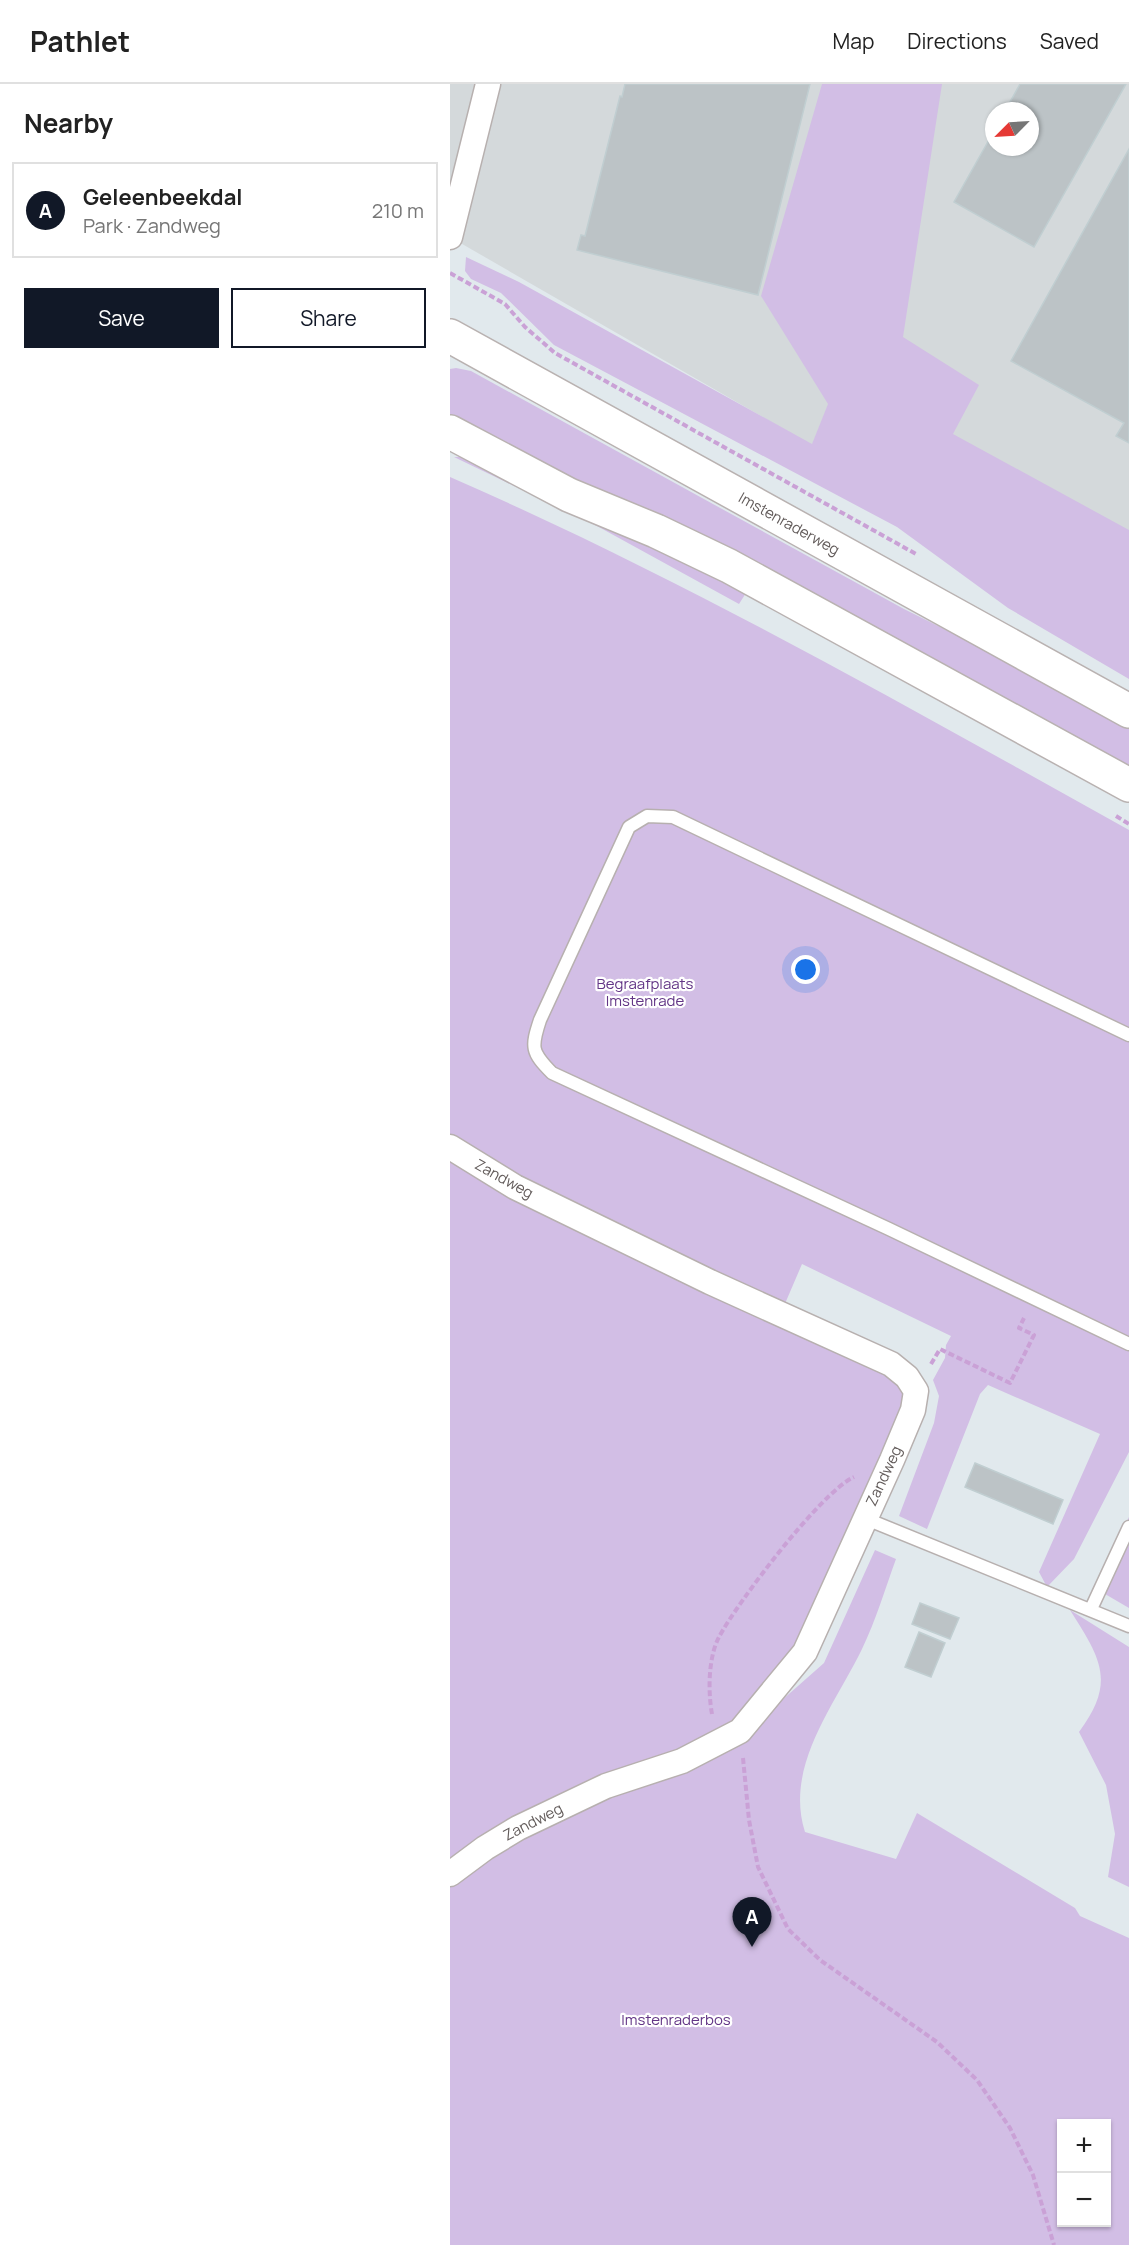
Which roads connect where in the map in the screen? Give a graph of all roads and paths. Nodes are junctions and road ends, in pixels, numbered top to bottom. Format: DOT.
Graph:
graph roads {
  1 [pos="488,84"];
  2 [pos="450,237"];
  3 [pos="450,336"];
  4 [pos="450,432"];
  5 [pos="1129,711"];
  6 [pos="1129,785"];
  7 [pos="1110,813"];
  8 [pos="1129,824"];
  9 [pos="1129,1035"];
  10 [pos="450,1147"];
  11 [pos="1034,1299"];
  12 [pos="1129,1344"];
  13 [pos="916,1390"];
  14 [pos="892,1460"];
  15 [pos="864,1518"];
  16 [pos="1129,1527"];
  17 [pos="1091,1609"];
  18 [pos="1129,1626"];
  19 [pos="740,1731"];
  20 [pos="717,1744"];
  21 [pos="450,1874"];
  22 [pos="1053,2245"];
  1 -- 2 [label="street"];
  3 -- 5 [label="street, Imstenraderweg"];
  4 -- 6 [label="street"];
  7 -- 8 [label="path"];
  9 -- 11 [label="lane"];
  10 -- 13 [label="street, Zandweg"];
  11 -- 12 [label="lane"];
  11 -- 13 [label="path"];
  13 -- 14 [label="street, Zandweg"];
  14 -- 15 [label="street, Zandweg"];
  14 -- 20 [label="path"];
  15 -- 17 [label="lane"];
  15 -- 19 [label="street, Zandweg"];
  16 -- 17 [label="lane"];
  17 -- 18 [label="lane"];
  19 -- 20 [label="street, Zandweg"];
  19 -- 22 [label="path"];
  20 -- 21 [label="street, Zandweg"];
}
